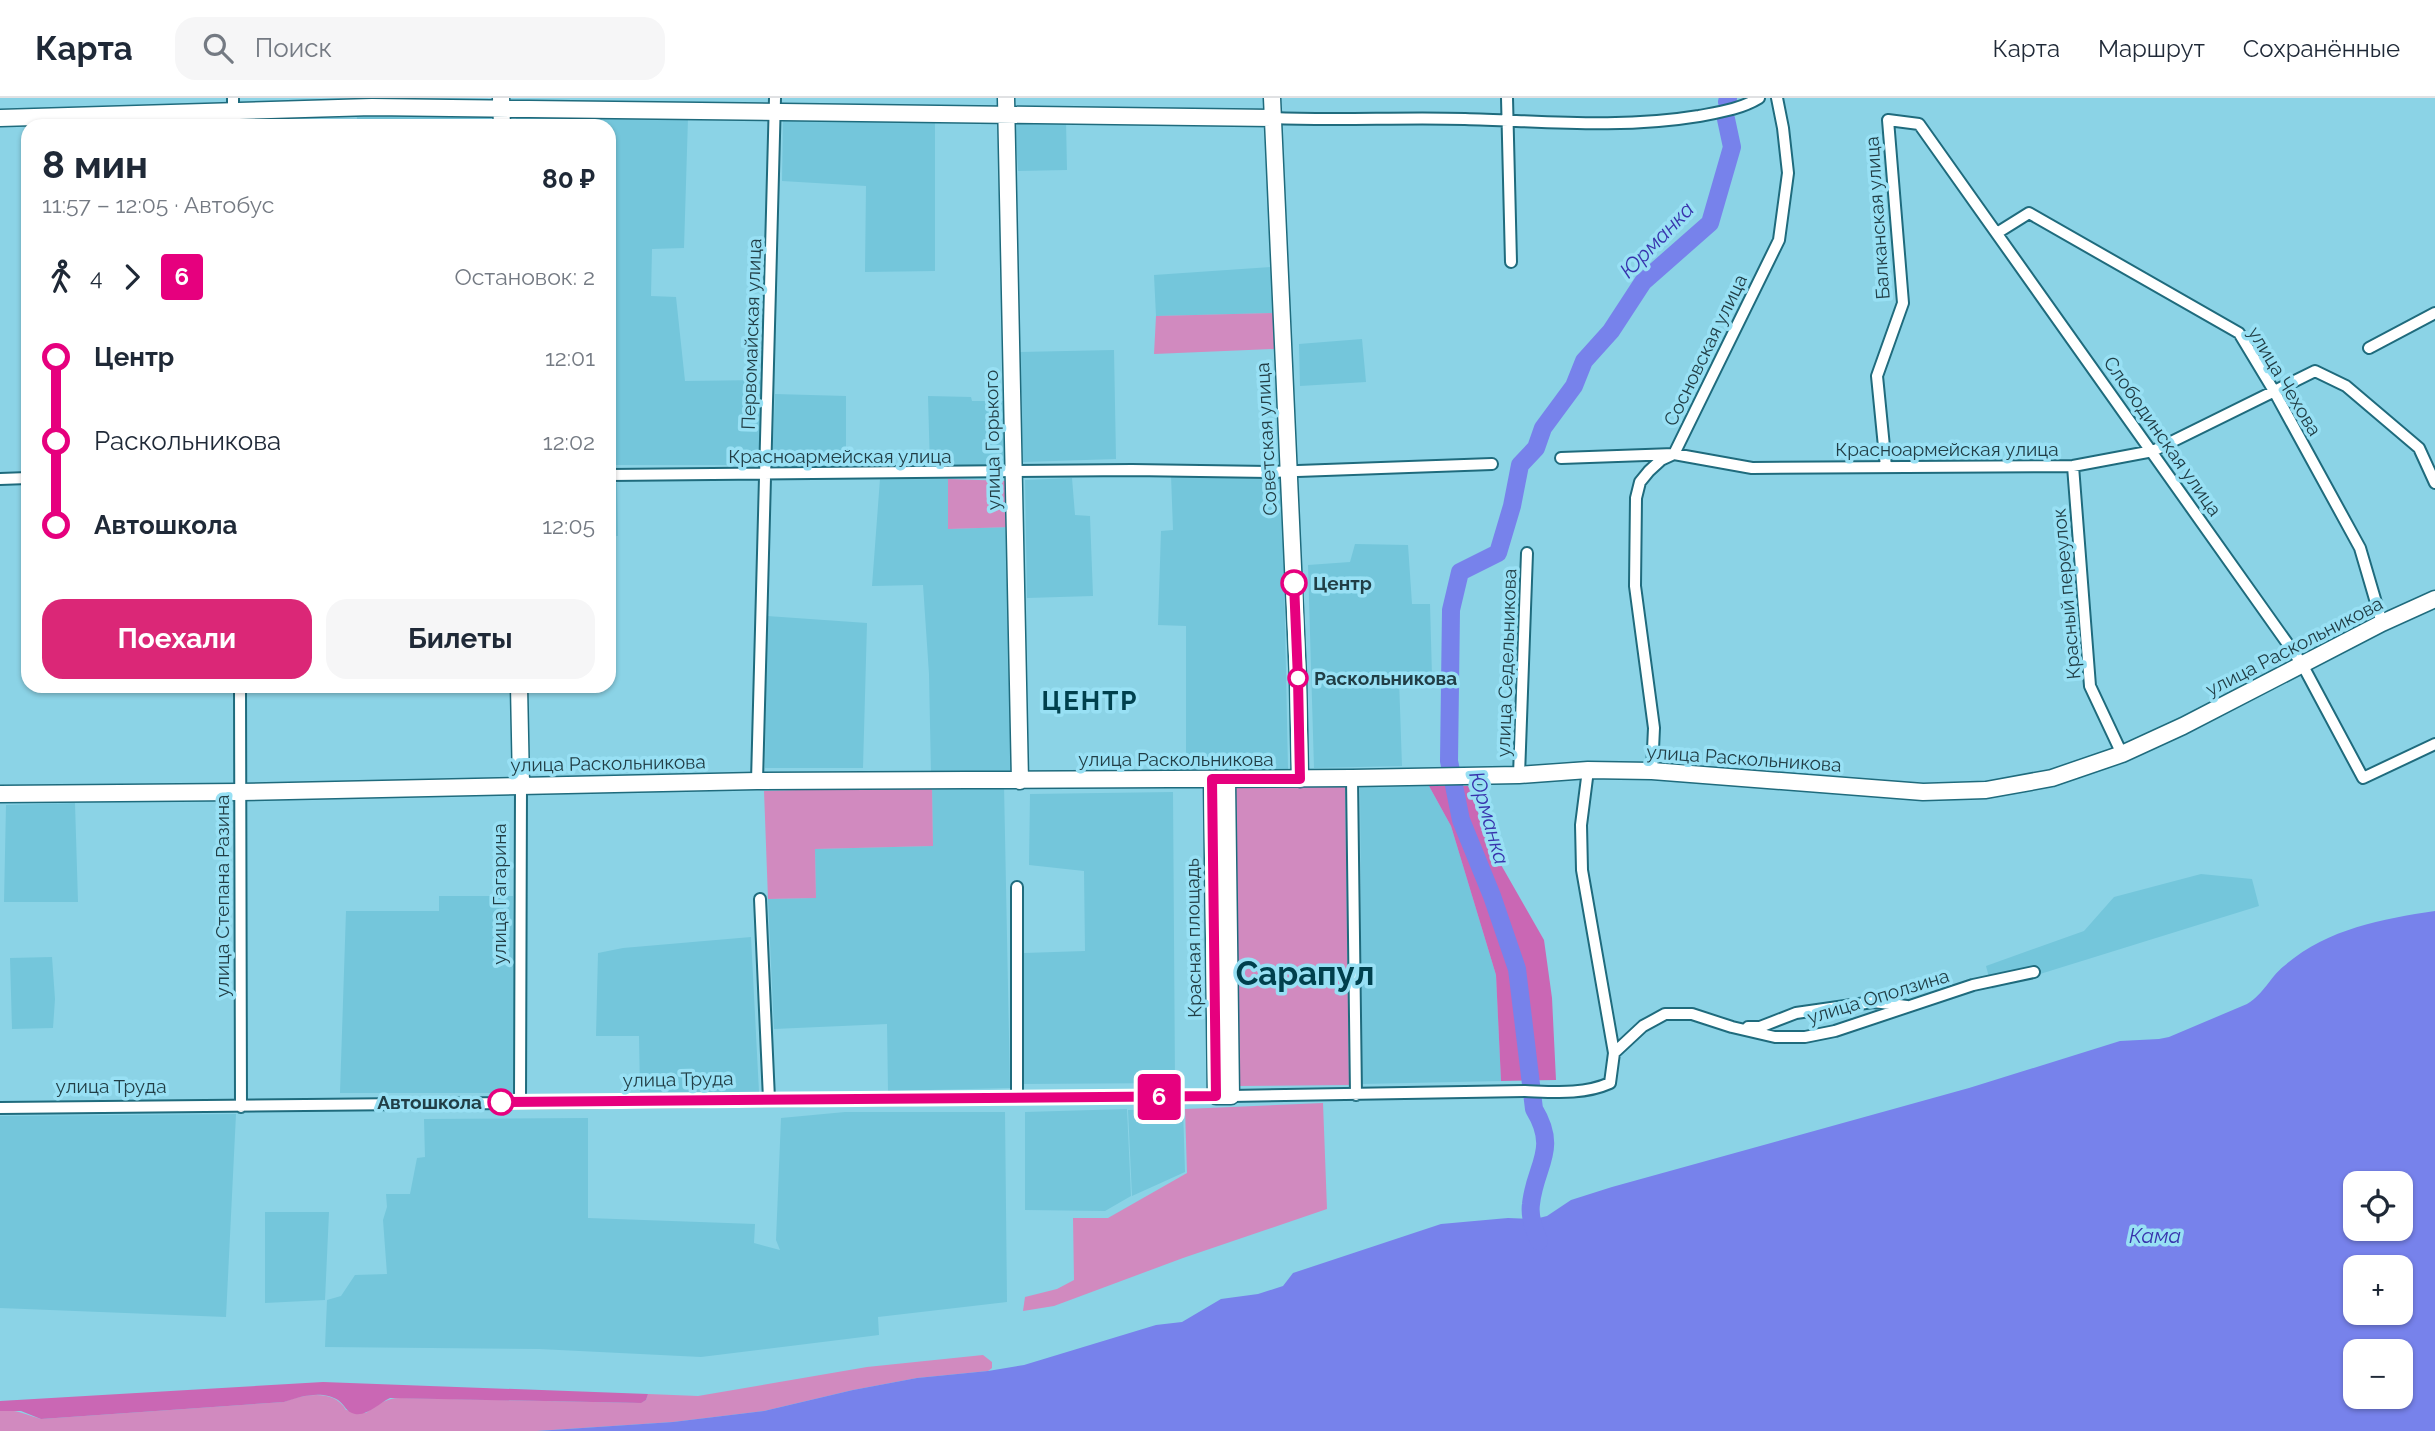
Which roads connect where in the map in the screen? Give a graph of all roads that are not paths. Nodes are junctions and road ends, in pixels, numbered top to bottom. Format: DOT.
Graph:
graph roads {
  1 [pos="1006,98"];
  2 [pos="1272,98"];
  3 [pos="1507,98"];
  4 [pos="1759,98"];
  5 [pos="1777,98"];
  6 [pos="501,104"];
  7 [pos="775,105"];
  8 [pos="233,112"];
  9 [pos="1007,115"];
  10 [pos="0,118"];
  11 [pos="1273,118"];
  12 [pos="1507,121"];
  13 [pos="1919,124"];
  14 [pos="1997,233"];
  15 [pos="1511,262"];
  16 [pos="2435,313"];
  17 [pos="2369,348"];
  18 [pos="2274,391"];
  19 [pos="2153,450"];
  20 [pos="1674,454"];
  21 [pos="1561,458"];
  22 [pos="1492,464"];
  23 [pos="2073,466"];
  24 [pos="1886,467"];
  25 [pos="1014,472"];
  26 [pos="1288,472"];
  27 [pos="764,474"];
  28 [pos="616,475"];
  29 [pos="21,478"];
  30 [pos="0,479"];
  31 [pos="2435,483"];
  32 [pos="1527,553"];
  33 [pos="2435,599"];
  34 [pos="2382,623"];
  35 [pos="2302,664"];
  36 [pos="240,693"];
  37 [pos="519,693"];
  38 [pos="2435,744"];
  39 [pos="2122,754"];
  40 [pos="1588,770"];
  41 [pos="1652,771"];
  42 [pos="1513,775"];
  43 [pos="1352,778"];
  44 [pos="1300,779"];
  45 [pos="1219,780"];
  46 [pos="757,781"];
  47 [pos="1020,781"];
  48 [pos="521,785"];
  49 [pos="240,792"];
  50 [pos="0,794"];
  51 [pos="1017,887"];
  52 [pos="760,899"];
  53 [pos="2034,972"];
  54 [pos="1912,1006"];
  55 [pos="1732,1027"];
  56 [pos="1614,1053"];
  57 [pos="1356,1095"];
  58 [pos="1224,1096"];
  59 [pos="1017,1098"];
  60 [pos="769,1099"];
  61 [pos="520,1102"];
  62 [pos="241,1107"];
  63 [pos="0,1108"];
  1 -- 9 [label="main road, улица Горького"];
  2 -- 11 [label="main road, Советская улица"];
  3 -- 12 [label="street"];
  4 -- 12 [label="street"];
  5 -- 20 [label="street, Сосновская улица"];
  6 -- 7 [label="main road"];
  6 -- 8 [label="main road"];
  7 -- 9 [label="main road"];
  7 -- 27 [label="street, Первомайская улица"];
  8 -- 10 [label="main road"];
  9 -- 11 [label="main road"];
  9 -- 25 [label="main road, улица Горького"];
  11 -- 12 [label="street"];
  11 -- 26 [label="main road, Советская улица"];
  12 -- 15 [label="street"];
  13 -- 14 [label="street, Слободинская улица"];
  13 -- 24 [label="street, Балканская улица"];
  14 -- 18 [label="street, улица Чехова"];
  14 -- 19 [label="street, Слободинская улица"];
  16 -- 17 [label="street"];
  18 -- 19 [label="street, Красноармейская улица"];
  18 -- 31 [label="street, Красноармейская улица"];
  18 -- 34 [label="street, улица Чехова"];
  19 -- 23 [label="street, Красноармейская улица"];
  19 -- 35 [label="street, Слободинская улица"];
  20 -- 21 [label="street, Красноармейская улица"];
  20 -- 24 [label="street, Красноармейская улица"];
  20 -- 41 [label="street, Сосновская улица"];
  22 -- 26 [label="street, Красноармейская улица"];
  23 -- 24 [label="street, Красноармейская улица"];
  23 -- 39 [label="street, Красный переулок"];
  25 -- 26 [label="street, Красноармейская улица"];
  25 -- 27 [label="street, Красноармейская улица"];
  25 -- 47 [label="main road, улица Горького"];
  26 -- 44 [label="main road, Советская улица"];
  27 -- 28 [label="street, Красноармейская улица"];
  27 -- 46 [label="street, Первомайская улица"];
  29 -- 30 [label="street"];
  32 -- 42 [label="street, улица Седельникова"];
  33 -- 34 [label="main road, улица Раскольникова"];
  34 -- 35 [label="main road, улица Раскольникова"];
  35 -- 38 [label="street, Слободинская улица"];
  35 -- 39 [label="main road, улица Раскольникова"];
  36 -- 49 [label="street, улица Степана Разина"];
  37 -- 48 [label="main road, улица Гагарина"];
  39 -- 41 [label="main road, улица Раскольникова"];
  40 -- 41 [label="main road, улица Раскольникова"];
  40 -- 42 [label="main road, улица Раскольникова"];
  40 -- 56 [label="street"];
  42 -- 43 [label="main road, улица Раскольникова"];
  43 -- 44 [label="main road, улица Раскольникова"];
  43 -- 57 [label="street"];
  44 -- 45 [label="main road, улица Раскольникова"];
  45 -- 47 [label="main road, улица Раскольникова"];
  45 -- 58 [label="main road, Красная площадь"];
  46 -- 47 [label="main road, улица Раскольникова"];
  46 -- 48 [label="main road, улица Раскольникова"];
  48 -- 49 [label="main road, улица Раскольникова"];
  48 -- 61 [label="street, улица Гагарина"];
  49 -- 50 [label="main road, улица Раскольникова"];
  49 -- 62 [label="street, улица Степана Разина"];
  51 -- 59 [label="street"];
  52 -- 60 [label="street"];
  53 -- 54 [label="street, улица Оползина"];
  54 -- 55 [label="street"];
  54 -- 55 [label="street, улица Оползина"];
  55 -- 56 [label="street, улица Оползина"];
  56 -- 57 [label="street"];
  57 -- 58 [label="street, улица Труда"];
  58 -- 59 [label="street, улица Труда"];
  59 -- 60 [label="street, улица Труда"];
  60 -- 61 [label="street, улица Труда"];
  61 -- 62 [label="street, улица Труда"];
  62 -- 63 [label="street, улица Труда"];
}
